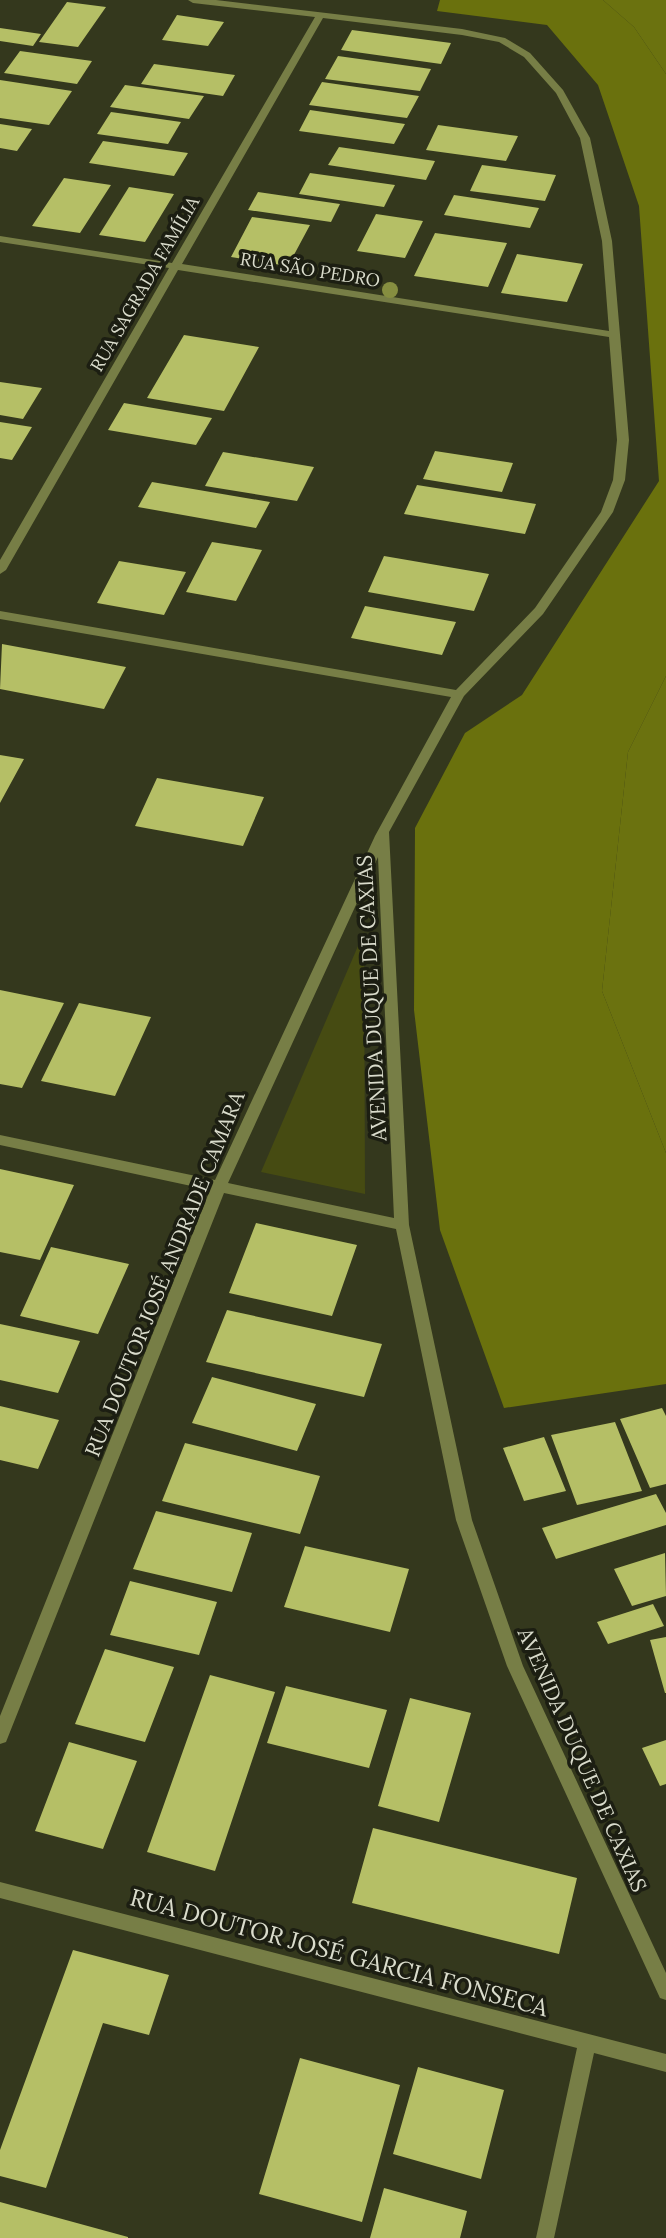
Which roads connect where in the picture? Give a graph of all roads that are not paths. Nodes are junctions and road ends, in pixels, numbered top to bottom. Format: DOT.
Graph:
graph roads {
  1 [pos="193,0"];
  2 [pos="320,16"];
  3 [pos="0,239"];
  4 [pos="176,267"];
  5 [pos="615,335"];
  6 [pos="0,570"];
  7 [pos="0,615"];
  8 [pos="459,694"];
  9 [pos="383,832"];
  10 [pos="0,1140"];
  11 [pos="219,1186"];
  12 [pos="402,1225"];
  13 [pos="0,1737"];
  14 [pos="0,1890"];
  15 [pos="666,1992"];
  16 [pos="587,2043"];
  17 [pos="666,2063"];
  18 [pos="545,2238"];
  1 -- 2 [label="street, AVENIDA DUQUE DE CAXIAS"];
  2 -- 4 [label="street, RUA SAGRADA FAMÍLIA"];
  2 -- 5 [label="street, AVENIDA DUQUE DE CAXIAS"];
  3 -- 4 [label="street, RUA SÃO PEDRO"];
  4 -- 5 [label="street, RUA SÃO PEDRO"];
  4 -- 6 [label="street, RUA SAGRADA FAMÍLIA"];
  5 -- 8 [label="street, AVENIDA DUQUE DE CAXIAS"];
  7 -- 8 [label="street"];
  8 -- 9 [label="street, AVENIDA DUQUE DE CAXIAS"];
  9 -- 11 [label="street, RUA DOUTOR JOSÉ ANDRADE CAMARA"];
  9 -- 12 [label="street, AVENIDA DUQUE DE CAXIAS"];
  10 -- 11 [label="street"];
  11 -- 12 [label="street"];
  11 -- 13 [label="street, RUA DOUTOR JOSÉ ANDRADE CAMARA"];
  12 -- 15 [label="street, AVENIDA DUQUE DE CAXIAS"];
  14 -- 16 [label="street, RUA DOUTOR JOSÉ GARCIA FONSECA"];
  16 -- 17 [label="street, RUA DOUTOR JOSÉ GARCIA FONSECA"];
  16 -- 18 [label="street"];
}
